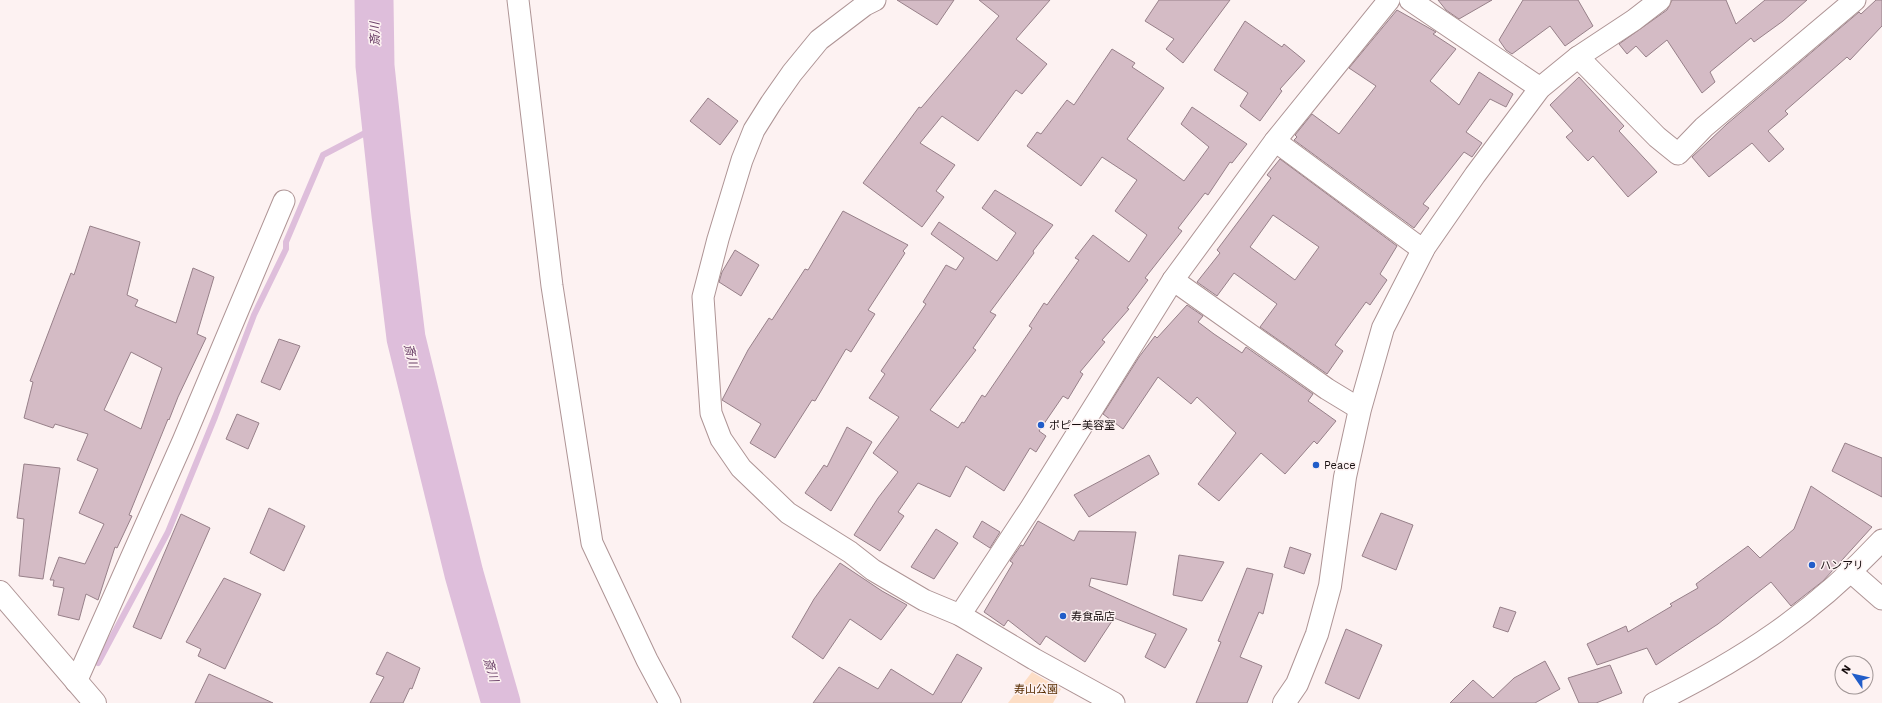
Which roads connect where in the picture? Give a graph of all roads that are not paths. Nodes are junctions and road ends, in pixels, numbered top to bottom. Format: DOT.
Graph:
graph roads {
  1 [pos="518,0"];
  2 [pos="875,0"];
  3 [pos="1389,0"];
  4 [pos="1410,0"];
  5 [pos="1660,0"];
  6 [pos="1855,0"];
  7 [pos="1578,57"];
  8 [pos="1540,88"];
  9 [pos="1275,141"];
  10 [pos="284,201"];
  11 [pos="1424,250"];
  12 [pos="1173,280"];
  13 [pos="1360,409"];
  14 [pos="1882,540"];
  15 [pos="1850,571"];
  16 [pos="0,592"];
  17 [pos="1882,599"];
  18 [pos="960,615"];
  19 [pos="76,682"];
  20 [pos="95,703"];
  21 [pos="670,703"];
  22 [pos="1114,703"];
  23 [pos="1284,703"];
  24 [pos="1654,703"];
  1 -- 21 [label="street"];
  2 -- 18 [label="street"];
  3 -- 9 [label="street"];
  4 -- 8 [label="street"];
  5 -- 7 [label="street"];
  6 -- 7 [label="street"];
  7 -- 8 [label="street"];
  8 -- 11 [label="street"];
  9 -- 11 [label="street"];
  9 -- 12 [label="street"];
  10 -- 19 [label="street"];
  11 -- 13 [label="street"];
  12 -- 13 [label="street"];
  12 -- 18 [label="street"];
  13 -- 23 [label="street"];
  14 -- 15 [label="street"];
  15 -- 17 [label="street"];
  15 -- 24 [label="street"];
  16 -- 19 [label="street"];
  18 -- 22 [label="street"];
  19 -- 20 [label="street"];
}
